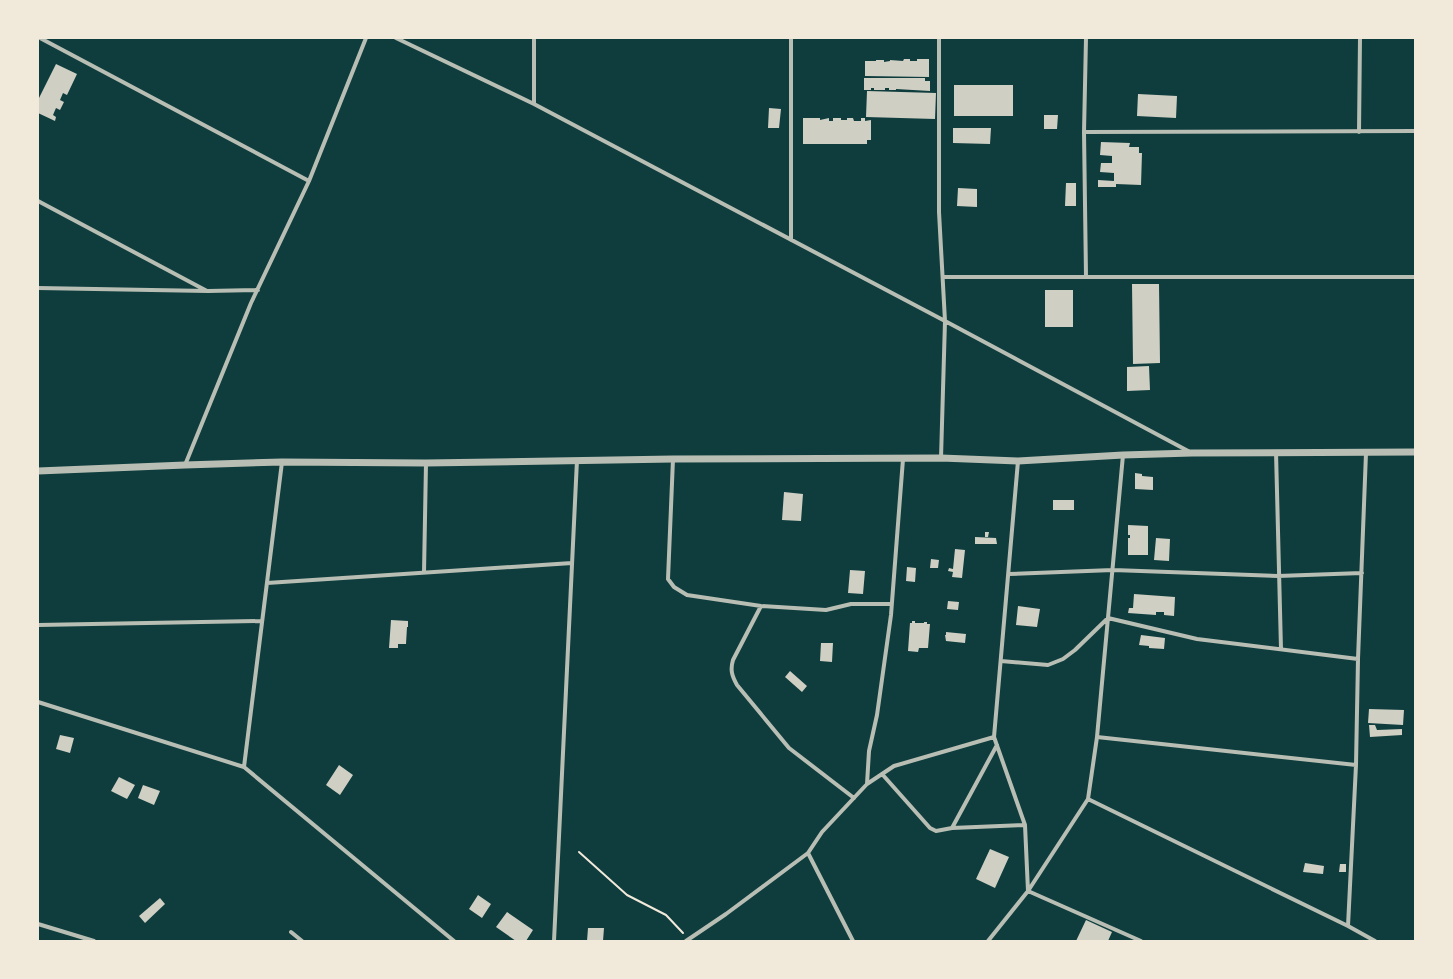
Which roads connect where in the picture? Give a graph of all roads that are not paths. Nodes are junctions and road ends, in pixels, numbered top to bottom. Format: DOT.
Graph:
graph roads {
  1 [pos="40,38"];
  2 [pos="366,38"];
  3 [pos="396,38"];
  4 [pos="534,38"];
  5 [pos="791,38"];
  6 [pos="939,38"];
  7 [pos="1086,38"];
  8 [pos="1360,38"];
  9 [pos="534,104"];
  10 [pos="1415,131"];
  11 [pos="1084,132"];
  12 [pos="1359,132"];
  13 [pos="309,181"];
  14 [pos="38,201"];
  15 [pos="791,240"];
  16 [pos="1086,276"];
  17 [pos="943,277"];
  18 [pos="1415,277"];
  19 [pos="38,288"];
  20 [pos="258,290"];
  21 [pos="208,291"];
  22 [pos="945,321"];
  23 [pos="1276,452"];
  24 [pos="1415,452"];
  25 [pos="1192,453"];
  26 [pos="1366,453"];
  27 [pos="1122,455"];
  28 [pos="941,458"];
  29 [pos="673,459"];
  30 [pos="903,459"];
  31 [pos="577,460"];
  32 [pos="1018,460"];
  33 [pos="282,462"];
  34 [pos="426,463"];
  35 [pos="185,465"];
  36 [pos="38,471"];
  37 [pos="572,563"];
  38 [pos="1113,570"];
  39 [pos="424,572"];
  40 [pos="1362,573"];
  41 [pos="1009,574"];
  42 [pos="1278,576"];
  43 [pos="267,583"];
  44 [pos="892,604"];
  45 [pos="761,606"];
  46 [pos="1108,618"];
  47 [pos="262,622"];
  48 [pos="38,625"];
  49 [pos="1281,649"];
  50 [pos="1358,659"];
  51 [pos="1001,661"];
  52 [pos="38,702"];
  53 [pos="994,737"];
  54 [pos="1097,737"];
  55 [pos="997,745"];
  56 [pos="1356,765"];
  57 [pos="244,767"];
  58 [pos="882,774"];
  59 [pos="867,784"];
  60 [pos="854,798"];
  61 [pos="1088,798"];
  62 [pos="1025,825"];
  63 [pos="952,828"];
  64 [pos="808,853"];
  65 [pos="1028,891"];
  66 [pos="38,924"];
  67 [pos="1348,926"];
  68 [pos="291,932"];
  69 [pos="687,940"];
  70 [pos="94,941"];
  71 [pos="302,941"];
  72 [pos="454,941"];
  73 [pos="554,941"];
  74 [pos="853,941"];
  75 [pos="988,941"];
  76 [pos="1140,941"];
  77 [pos="1375,941"];
  1 -- 13 [label="street"];
  2 -- 13 [label="street"];
  3 -- 9 [label="street"];
  4 -- 9 [label="street"];
  5 -- 15 [label="street"];
  6 -- 17 [label="street"];
  7 -- 11 [label="street"];
  8 -- 12 [label="street"];
  9 -- 15 [label="street"];
  10 -- 12 [label="street"];
  11 -- 12 [label="street"];
  11 -- 16 [label="street"];
  13 -- 20 [label="street"];
  14 -- 21 [label="street"];
  15 -- 22 [label="street"];
  16 -- 17 [label="street"];
  16 -- 18 [label="street"];
  17 -- 22 [label="street"];
  19 -- 21 [label="street"];
  20 -- 21 [label="street"];
  20 -- 35 [label="street"];
  22 -- 25 [label="street"];
  22 -- 28 [label="street"];
  23 -- 25 [label="street"];
  23 -- 26 [label="street"];
  23 -- 42 [label="street"];
  24 -- 26 [label="street"];
  25 -- 27 [label="street"];
  26 -- 40 [label="street"];
  27 -- 32 [label="street"];
  27 -- 38 [label="street"];
  28 -- 30 [label="street"];
  28 -- 32 [label="street"];
  29 -- 30 [label="street"];
  29 -- 31 [label="street"];
  29 -- 45 [label="street"];
  30 -- 44 [label="street"];
  31 -- 34 [label="street"];
  31 -- 37 [label="street"];
  32 -- 41 [label="street"];
  33 -- 34 [label="street"];
  33 -- 35 [label="street"];
  33 -- 43 [label="street"];
  34 -- 39 [label="street"];
  35 -- 36 [label="street"];
  37 -- 39 [label="street"];
  37 -- 73 [label="street"];
  38 -- 41 [label="street"];
  38 -- 42 [label="street"];
  38 -- 46 [label="street"];
  39 -- 43 [label="street"];
  40 -- 42 [label="street"];
  40 -- 50 [label="street"];
  41 -- 51 [label="street"];
  42 -- 49 [label="street"];
  43 -- 47 [label="street"];
  44 -- 45 [label="street"];
  44 -- 59 [label="street"];
  45 -- 60 [label="street"];
  46 -- 49 [label="street"];
  46 -- 51 [label="street"];
  46 -- 54 [label="street"];
  47 -- 48 [label="street"];
  47 -- 57 [label="street"];
  49 -- 50 [label="street"];
  50 -- 56 [label="street"];
  51 -- 53 [label="street"];
  52 -- 57 [label="street"];
  53 -- 55 [label="street"];
  53 -- 58 [label="street"];
  54 -- 56 [label="street"];
  54 -- 61 [label="street"];
  55 -- 62 [label="street"];
  55 -- 63 [label="street"];
  56 -- 67 [label="street"];
  57 -- 72 [label="street"];
  58 -- 59 [label="street"];
  58 -- 63 [label="street"];
  59 -- 60 [label="street"];
  60 -- 64 [label="street"];
  61 -- 65 [label="street"];
  61 -- 67 [label="street"];
  62 -- 63 [label="street"];
  62 -- 65 [label="street"];
  64 -- 69 [label="street"];
  64 -- 74 [label="street"];
  65 -- 75 [label="street"];
  65 -- 76 [label="street"];
  66 -- 70 [label="street"];
  67 -- 77 [label="street"];
  68 -- 71 [label="street"];
}
